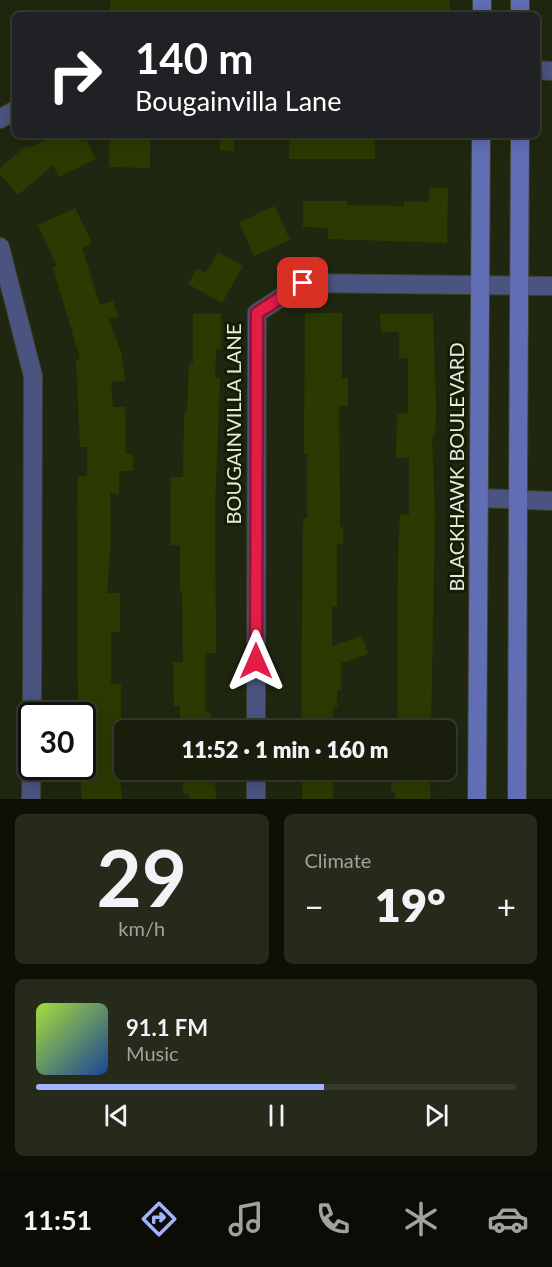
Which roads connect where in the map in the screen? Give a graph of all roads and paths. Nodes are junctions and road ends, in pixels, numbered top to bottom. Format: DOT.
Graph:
graph roads {
  1 [pos="481,138"];
  2 [pos="520,138"];
  3 [pos="0,247"];
  4 [pos="480,285"];
  5 [pos="517,286"];
  6 [pos="552,286"];
  7 [pos="480,498"];
  8 [pos="519,500"];
  9 [pos="552,501"];
  10 [pos="32,702"];
  11 [pos="256,720"];
  12 [pos="31,780"];
  13 [pos="256,780"];
  14 [pos="31,799"];
  15 [pos="256,799"];
  16 [pos="477,799"];
  17 [pos="517,799"];
  1 -- 4 [label="main road, BLACKHAWK BOULEVARD"];
  2 -- 5 [label="main road"];
  3 -- 10 [label="street"];
  4 -- 5 [label="street"];
  4 -- 7 [label="main road, BLACKHAWK BOULEVARD"];
  4 -- 11 [label="street, BOUGAINVILLA LANE"];
  5 -- 6 [label="street"];
  5 -- 8 [label="main road"];
  7 -- 8 [label="street"];
  7 -- 16 [label="main road, BLACKHAWK BOULEVARD"];
  8 -- 9 [label="street"];
  8 -- 17 [label="main road"];
  12 -- 14 [label="street"];
  13 -- 15 [label="street"];
}
